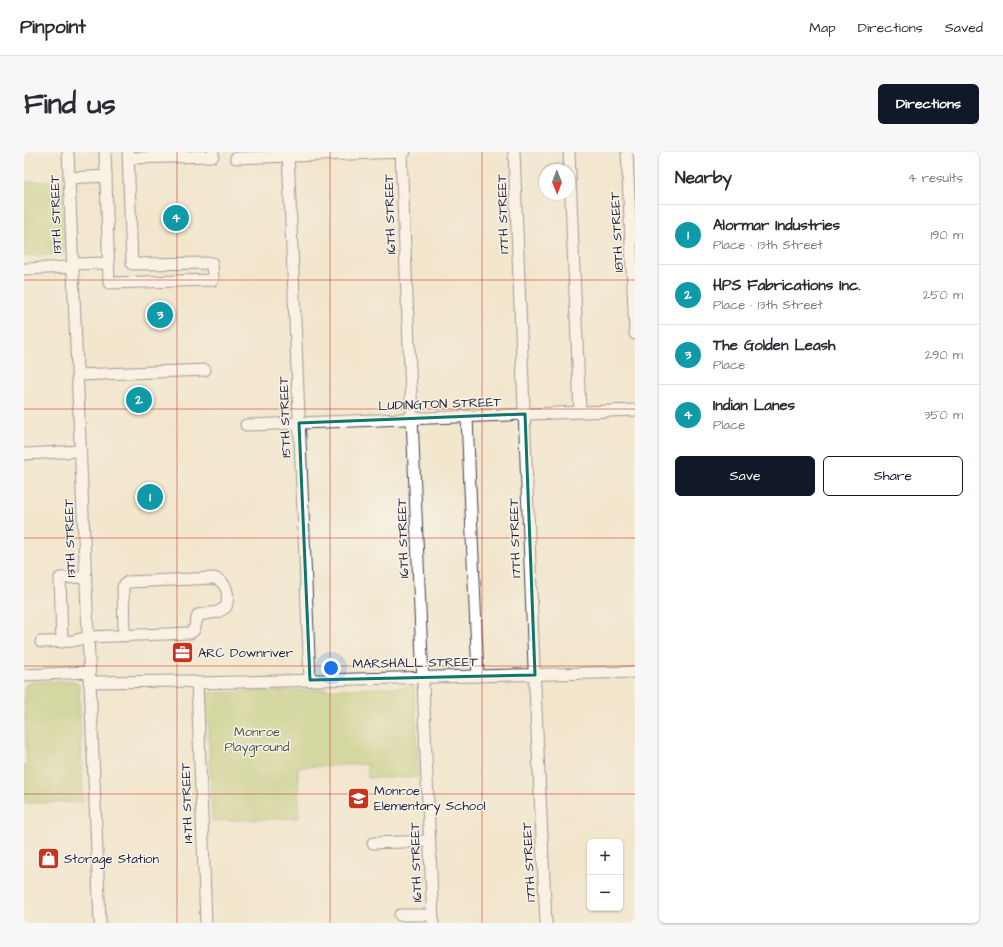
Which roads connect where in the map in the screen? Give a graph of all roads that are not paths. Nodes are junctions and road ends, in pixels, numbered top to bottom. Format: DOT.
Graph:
graph roads {
  1 [pos="68,152"];
  2 [pos="106,152"];
  3 [pos="213,152"];
  4 [pos="401,152"];
  5 [pos="406,152"];
  6 [pos="514,152"];
  7 [pos="569,152"];
  8 [pos="627,152"];
  9 [pos="288,154"];
  10 [pos="128,155"];
  11 [pos="236,158"];
  12 [pos="106,176"];
  13 [pos="69,178"];
  14 [pos="633,248"];
  15 [pos="109,263"];
  16 [pos="72,266"];
  17 [pos="24,269"];
  18 [pos="634,296"];
  19 [pos="635,334"];
  20 [pos="205,370"];
  21 [pos="78,375"];
  22 [pos="635,410"];
  23 [pos="580,412"];
  24 [pos="525,414"];
  25 [pos="468,417"];
  26 [pos="412,419"];
  27 [pos="299,423"];
  28 [pos="246,425"];
  29 [pos="81,451"];
  30 [pos="24,454"];
  31 [pos="86,577"];
  32 [pos="124,636"];
  33 [pos="88,637"];
  34 [pos="41,642"];
  35 [pos="62,642"];
  36 [pos="635,672"];
  37 [pos="24,675"];
  38 [pos="535,675"];
  39 [pos="478,676"];
  40 [pos="89,677"];
  41 [pos="423,677"];
  42 [pos="310,680"];
  43 [pos="197,682"];
  44 [pos="429,841"];
  45 [pos="373,843"];
  46 [pos="400,915"];
  47 [pos="432,919"];
  48 [pos="100,923"];
  49 [pos="206,923"];
  50 [pos="546,923"];
  1 -- 13 [label="street, 13TH STREET"];
  2 -- 12 [label="street"];
  3 -- 10 [label="street"];
  4 -- 5 [label="street"];
  4 -- 9 [label="street"];
  4 -- 26 [label="street, 16TH STREET"];
  6 -- 24 [label="street, 17TH STREET"];
  7 -- 23 [label="street"];
  8 -- 14 [label="street, 18TH STREET"];
  9 -- 11 [label="street"];
  9 -- 27 [label="street, 15TH STREET"];
  10 -- 15 [label="street"];
  12 -- 13 [label="street"];
  12 -- 15 [label="street"];
  13 -- 16 [label="street, 13TH STREET"];
  14 -- 18 [label="street, 18TH STREET"];
  15 -- 16 [label="street"];
  16 -- 17 [label="street"];
  16 -- 21 [label="street, 13TH STREET"];
  18 -- 19 [label="street, 18TH STREET"];
  20 -- 21 [label="street"];
  21 -- 29 [label="street, 13TH STREET"];
  22 -- 23 [label="street, LUDINGTON STREET"];
  23 -- 24 [label="street, LUDINGTON STREET"];
  24 -- 25 [label="street, LUDINGTON STREET"];
  24 -- 38 [label="street, 17TH STREET"];
  25 -- 26 [label="street, LUDINGTON STREET"];
  25 -- 39 [label="street"];
  26 -- 27 [label="street, LUDINGTON STREET"];
  26 -- 41 [label="street, 16TH STREET"];
  27 -- 28 [label="street, LUDINGTON STREET"];
  27 -- 42 [label="street, 15TH STREET"];
  29 -- 30 [label="street"];
  29 -- 31 [label="street, 13TH STREET"];
  31 -- 33 [label="street, 13TH STREET"];
  31 -- 35 [label="street"];
  32 -- 32 [label="street"];
  32 -- 33 [label="street"];
  33 -- 35 [label="street"];
  33 -- 40 [label="street, 13TH STREET"];
  34 -- 35 [label="street"];
  36 -- 38 [label="street, MARSHALL STREET"];
  37 -- 40 [label="street, MARSHALL STREET"];
  38 -- 39 [label="street, MARSHALL STREET"];
  38 -- 50 [label="street, 17TH STREET"];
  39 -- 41 [label="street, MARSHALL STREET"];
  40 -- 43 [label="street, MARSHALL STREET"];
  40 -- 48 [label="street, 13TH STREET"];
  41 -- 42 [label="street, MARSHALL STREET"];
  41 -- 44 [label="street, 16TH STREET"];
  42 -- 43 [label="street, MARSHALL STREET"];
  43 -- 49 [label="street, 14TH STREET"];
  44 -- 45 [label="street"];
  44 -- 47 [label="street, 16TH STREET"];
  46 -- 47 [label="street"];
}
